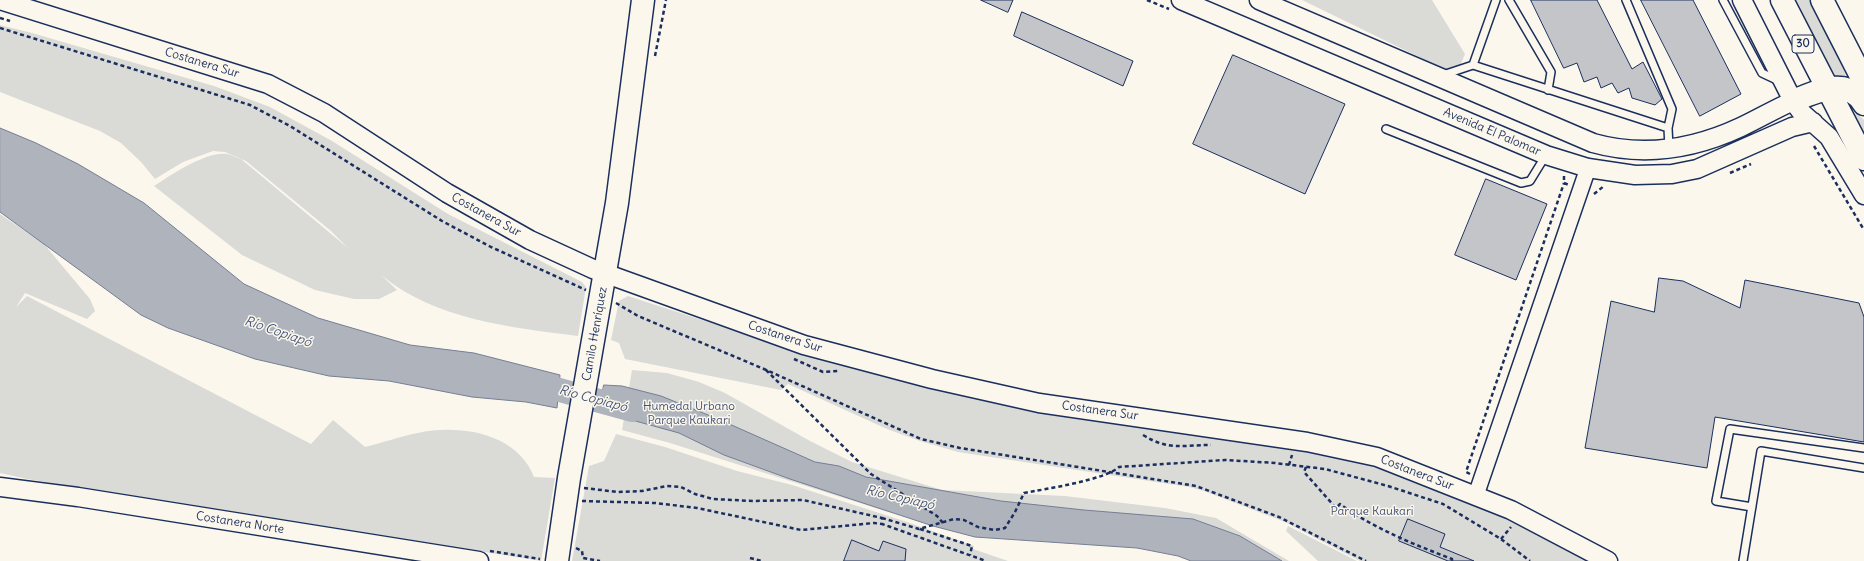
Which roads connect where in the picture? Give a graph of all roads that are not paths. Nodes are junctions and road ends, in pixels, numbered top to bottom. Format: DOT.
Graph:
graph roads {
  1 [pos="1,0"];
  2 [pos="643,0"];
  3 [pos="656,0"];
  4 [pos="1181,0"];
  5 [pos="1259,0"];
  6 [pos="1496,0"];
  7 [pos="1509,0"];
  8 [pos="1626,0"];
  9 [pos="1723,0"];
  10 [pos="1742,0"];
  11 [pos="1782,0"];
  12 [pos="1822,0"];
  13 [pos="1473,65"];
  14 [pos="1434,75"];
  15 [pos="1864,82"];
  16 [pos="1826,88"];
  17 [pos="1395,90"];
  18 [pos="1548,90"];
  19 [pos="1788,92"];
  20 [pos="1864,104"];
  21 [pos="1813,122"];
  22 [pos="1740,127"];
  23 [pos="1668,128"];
  24 [pos="1386,129"];
  25 [pos="1747,147"];
  26 [pos="1669,149"];
  27 [pos="1546,155"];
  28 [pos="1864,159"];
  29 [pos="1588,168"];
  30 [pos="1864,195"];
  31 [pos="617,203"];
  32 [pos="606,274"];
  33 [pos="1864,448"];
  34 [pos="1864,468"];
  35 [pos="0,487"];
  36 [pos="1479,487"];
  37 [pos="1752,507"];
  38 [pos="563,554"];
  39 [pos="479,561"];
  40 [pos="1608,561"];
  41 [pos="1743,561"];
  1 -- 32 [label="street, Costanera Sur"];
  2 -- 31 [label="main road, Camilo Henríquez"];
  3 -- 31 [label="main road, Camilo Henríquez"];
  4 -- 17 [label="street, Avenida El Palomar"];
  5 -- 14 [label="street"];
  6 -- 13 [label="lane"];
  7 -- 18 [label="lane"];
  8 -- 23 [label="lane"];
  9 -- 19 [label="lane"];
  10 -- 19 [label="street"];
  11 -- 16 [label="main road, 30"];
  12 -- 15 [label="main road"];
  13 -- 14 [label="lane"];
  13 -- 18 [label="lane"];
  14 -- 17 [label="street"];
  14 -- 26 [label="street"];
  16 -- 19 [label="main road"];
  16 -- 20 [label="main road"];
  16 -- 28 [label="main road, 30"];
  17 -- 27 [label="street, Avenida El Palomar"];
  18 -- 23 [label="lane"];
  19 -- 21 [label="street"];
  19 -- 22 [label="street"];
  21 -- 25 [label="street, Avenida El Palomar"];
  21 -- 30 [label="street"];
  22 -- 25 [label="street"];
  22 -- 26 [label="street"];
  23 -- 26 [label="lane"];
  24 -- 27 [label="lane"];
  25 -- 29 [label="street, Avenida El Palomar"];
  27 -- 29 [label="street, Avenida El Palomar"];
  29 -- 36 [label="street"];
  31 -- 32 [label="main road, Camilo Henríquez"];
  32 -- 36 [label="street, Costanera Sur"];
  32 -- 38 [label="main road, Camilo Henríquez"];
  33 -- 37 [label="lane"];
  34 -- 37 [label="lane"];
  35 -- 39 [label="street, Costanera Norte"];
  36 -- 40 [label="street, Costanera Sur"];
  37 -- 41 [label="lane"];
}
